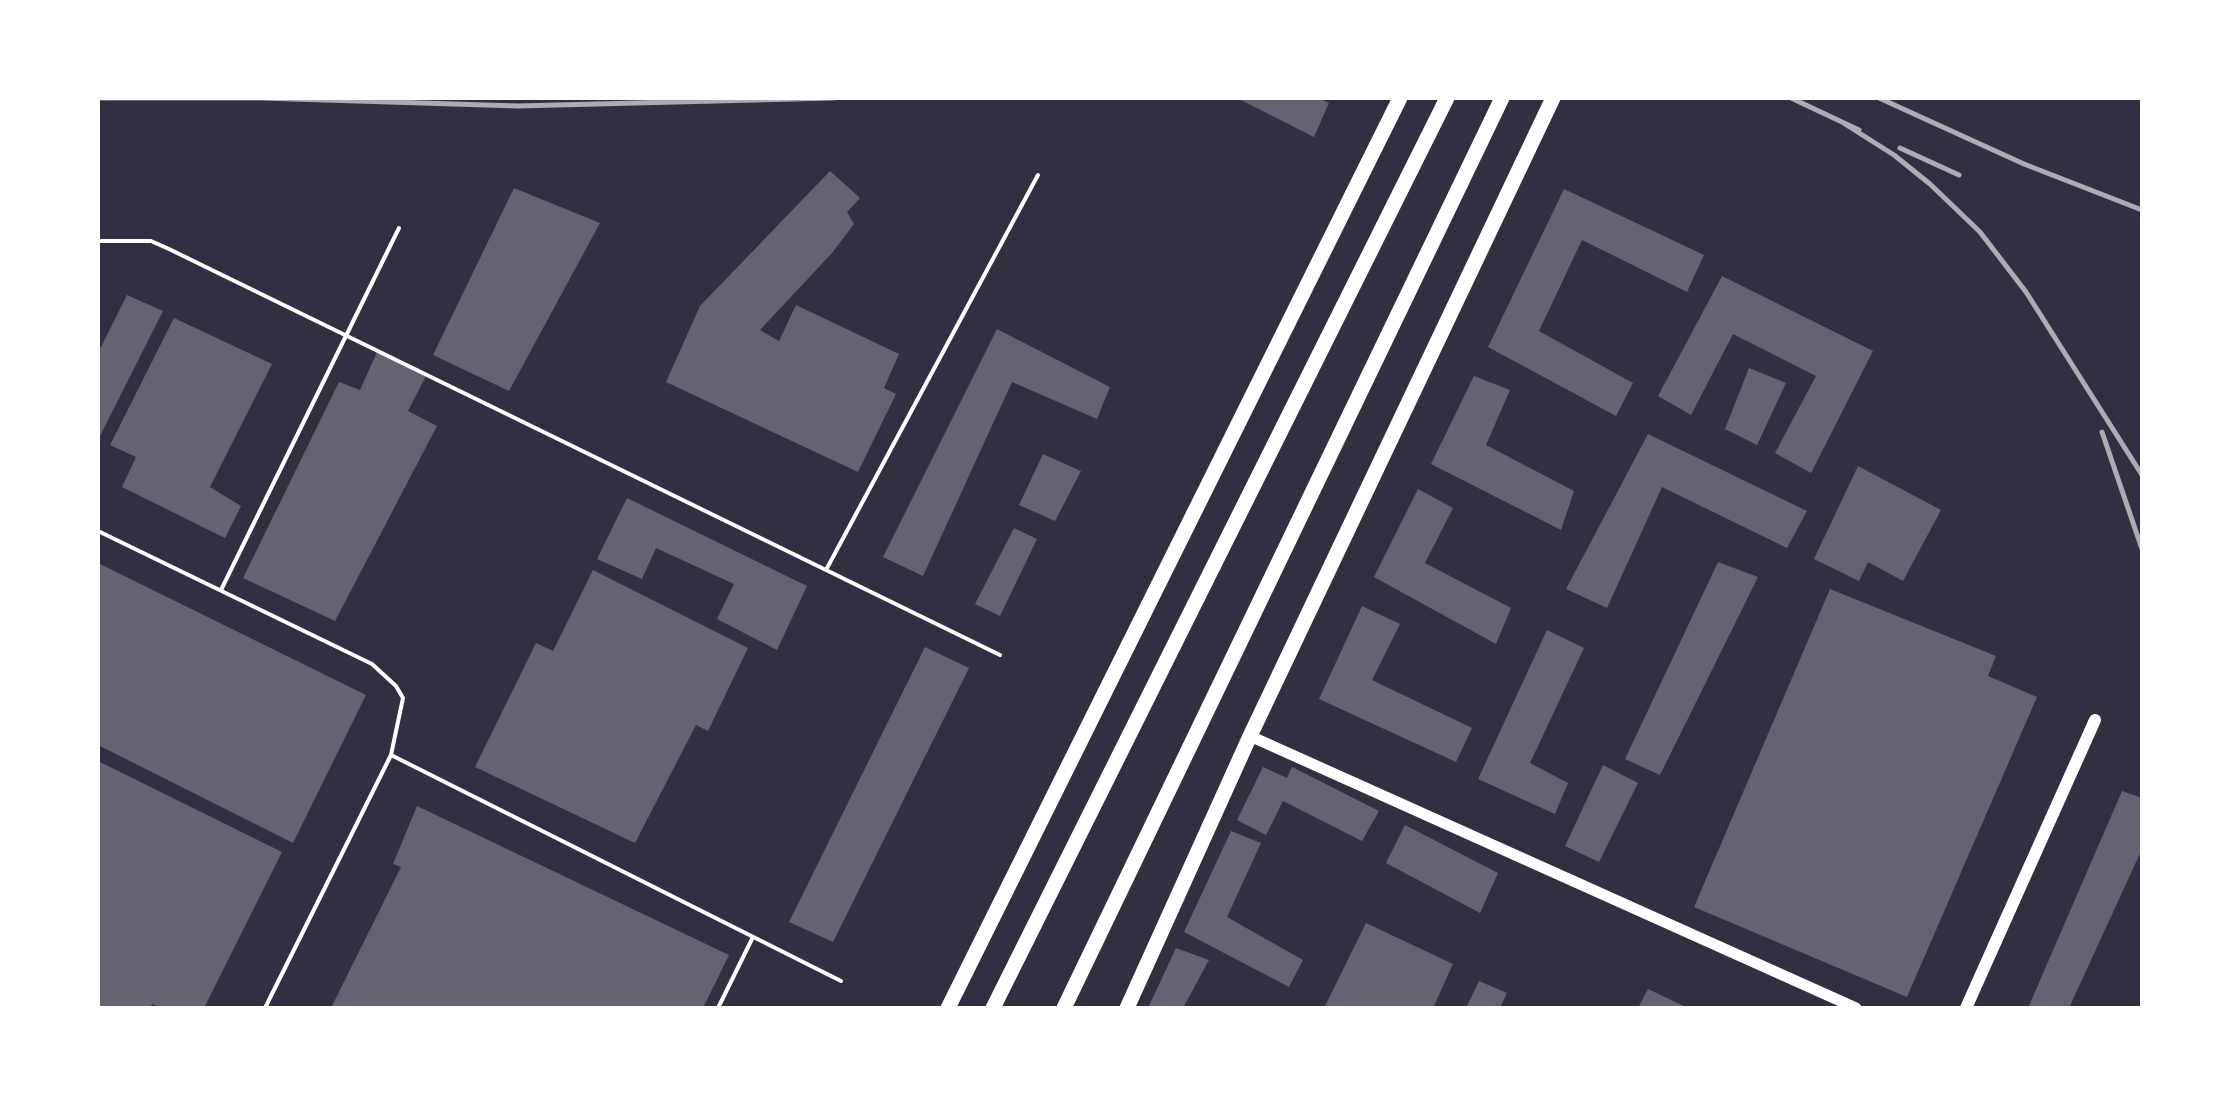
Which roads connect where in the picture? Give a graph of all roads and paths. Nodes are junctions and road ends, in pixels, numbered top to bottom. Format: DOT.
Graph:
graph roads {
  1 [pos="1400,98"];
  2 [pos="1448,98"];
  3 [pos="1502,98"];
  4 [pos="1553,98"];
  5 [pos="1038,175"];
  6 [pos="400,228"];
  7 [pos="98,241"];
  8 [pos="346,335"];
  9 [pos="98,531"];
  10 [pos="826,570"];
  11 [pos="221,590"];
  12 [pos="1000,655"];
  13 [pos="2095,720"];
  14 [pos="1250,736"];
  15 [pos="391,755"];
  16 [pos="752,939"];
  17 [pos="841,981"];
  18 [pos="994,1006"];
  19 [pos="265,1008"];
  20 [pos="718,1008"];
  21 [pos="948,1008"];
  22 [pos="1064,1008"];
  23 [pos="1126,1008"];
  24 [pos="1856,1008"];
  25 [pos="1966,1008"];
  1 -- 21 [label="highway"];
  2 -- 18 [label="highway"];
  3 -- 22 [label="highway"];
  4 -- 14 [label="highway"];
  5 -- 10 [label="lane"];
  6 -- 8 [label="lane"];
  7 -- 8 [label="lane"];
  8 -- 10 [label="lane"];
  8 -- 11 [label="lane"];
  9 -- 11 [label="lane"];
  10 -- 12 [label="lane"];
  11 -- 15 [label="lane"];
  13 -- 25 [label="main road"];
  14 -- 23 [label="highway"];
  14 -- 24 [label="street"];
  15 -- 16 [label="lane"];
  15 -- 19 [label="lane"];
  16 -- 17 [label="lane"];
  16 -- 20 [label="lane"];
}
